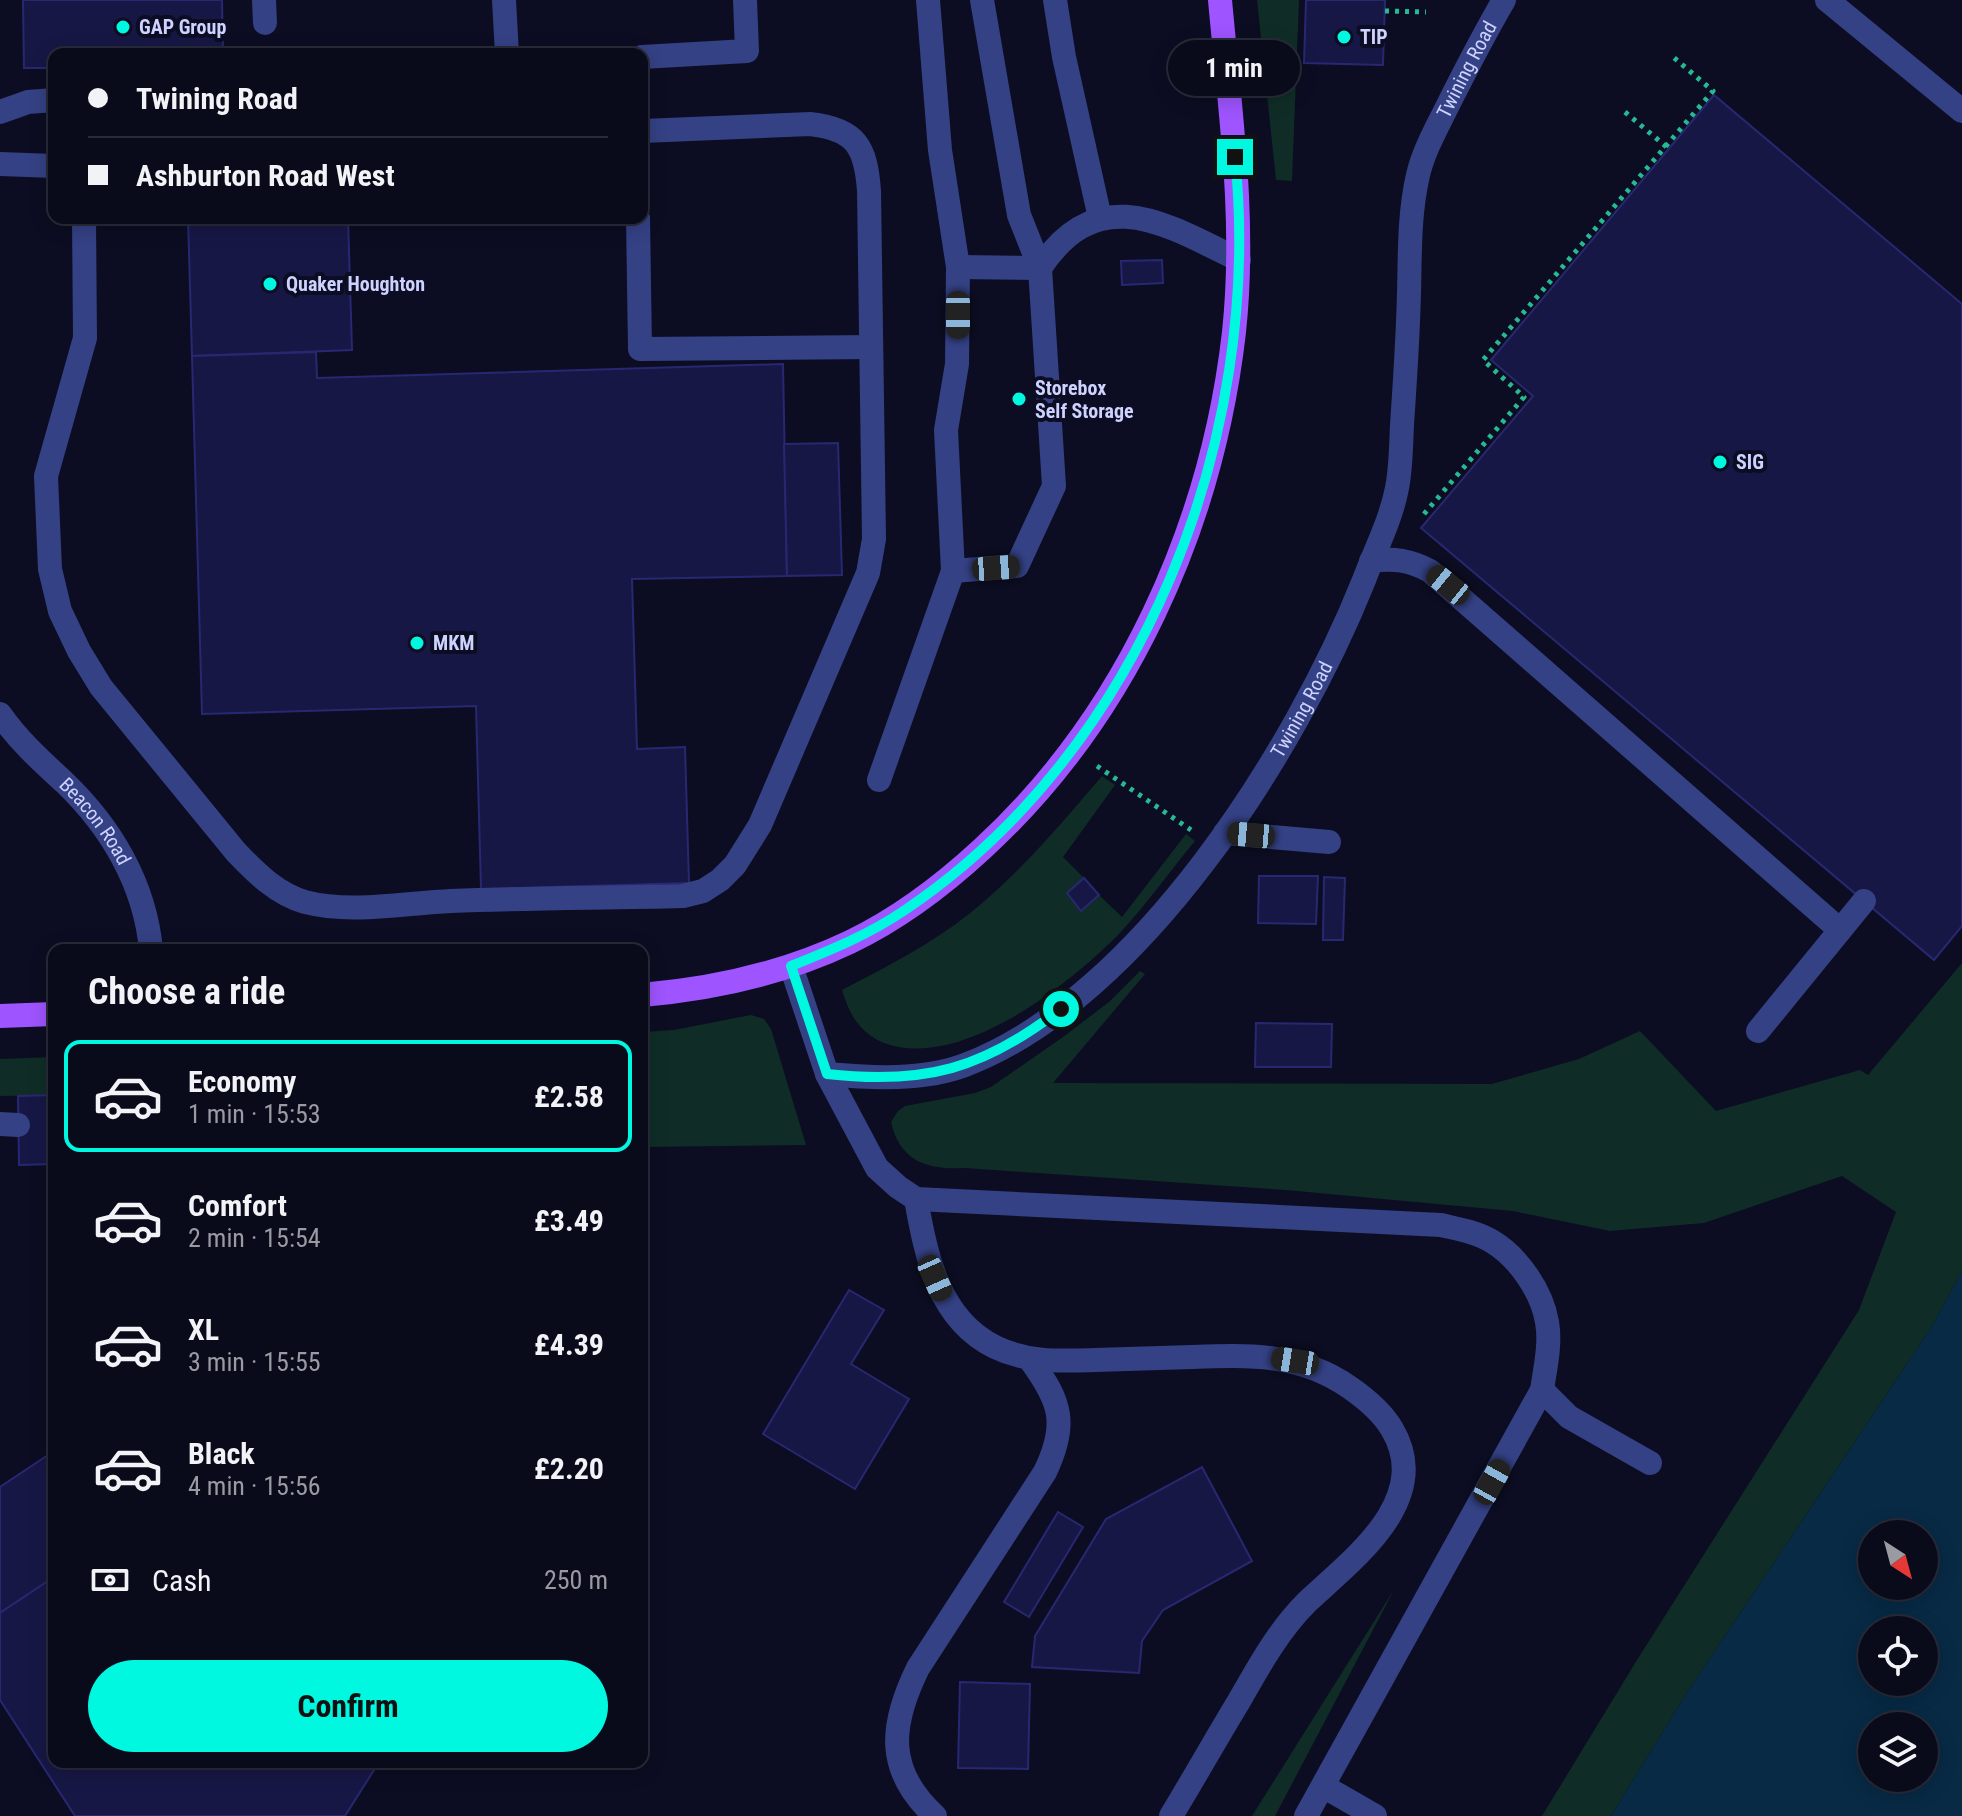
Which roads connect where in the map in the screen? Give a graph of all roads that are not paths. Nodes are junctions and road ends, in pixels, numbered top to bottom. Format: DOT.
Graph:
graph roads {
  1 [pos="504,0"];
  2 [pos="745,0"];
  3 [pos="928,0"];
  4 [pos="982,0"];
  5 [pos="1055,0"];
  6 [pos="1220,0"];
  7 [pos="1504,0"];
  8 [pos="1827,0"];
  9 [pos="507,48"];
  10 [pos="648,57"];
  11 [pos="48,100"];
  12 [pos="1962,111"];
  13 [pos="0,112"];
  14 [pos="648,131"];
  15 [pos="0,164"];
  16 [pos="48,166"];
  17 [pos="1100,218"];
  18 [pos="84,224"];
  19 [pos="638,224"];
  20 [pos="1239,260"];
  21 [pos="958,267"];
  22 [pos="1040,268"];
  23 [pos="871,347"];
  24 [pos="1371,561"];
  25 [pos="953,571"];
  26 [pos="0,714"];
  27 [pos="879,780"];
  28 [pos="1220,840"];
  29 [pos="1329,842"];
  30 [pos="1864,901"];
  31 [pos="1840,930"];
  32 [pos="150,944"];
  33 [pos="791,966"];
  34 [pos="648,994"];
  35 [pos="48,1014"];
  36 [pos="0,1016"];
  37 [pos="1758,1031"];
  38 [pos="827,1074"];
  39 [pos="916,1199"];
  40 [pos="1031,1361"];
  41 [pos="1542,1390"];
  42 [pos="1650,1463"];
  43 [pos="1323,1786"];
  44 [pos="935,1816"];
  45 [pos="1171,1816"];
  46 [pos="1306,1816"];
  47 [pos="1375,1816"];
  1 -- 9 [label="street"];
  2 -- 10 [label="street"];
  3 -- 21 [label="street"];
  4 -- 22 [label="street"];
  5 -- 17 [label="street"];
  6 -- 20 [label="main road"];
  7 -- 24 [label="street, Twining Road"];
  8 -- 12 [label="street"];
  11 -- 13 [label="street"];
  14 -- 23 [label="street"];
  15 -- 16 [label="street"];
  17 -- 20 [label="street"];
  17 -- 22 [label="street"];
  18 -- 23 [label="street"];
  19 -- 23 [label="street"];
  20 -- 33 [label="main road"];
  21 -- 22 [label="street"];
  21 -- 25 [label="street"];
  22 -- 25 [label="street"];
  24 -- 28 [label="street, Twining Road"];
  24 -- 31 [label="street"];
  25 -- 27 [label="street"];
  26 -- 32 [label="street, Beacon Road"];
  28 -- 29 [label="street"];
  28 -- 38 [label="street, Twining Road"];
  30 -- 31 [label="street"];
  31 -- 37 [label="street"];
  33 -- 34 [label="main road"];
  33 -- 38 [label="street"];
  35 -- 36 [label="main road"];
  38 -- 39 [label="street"];
  39 -- 40 [label="street"];
  39 -- 41 [label="street"];
  40 -- 44 [label="street"];
  40 -- 45 [label="street"];
  41 -- 42 [label="street"];
  41 -- 43 [label="street"];
  43 -- 46 [label="street"];
  43 -- 47 [label="street"];
}
